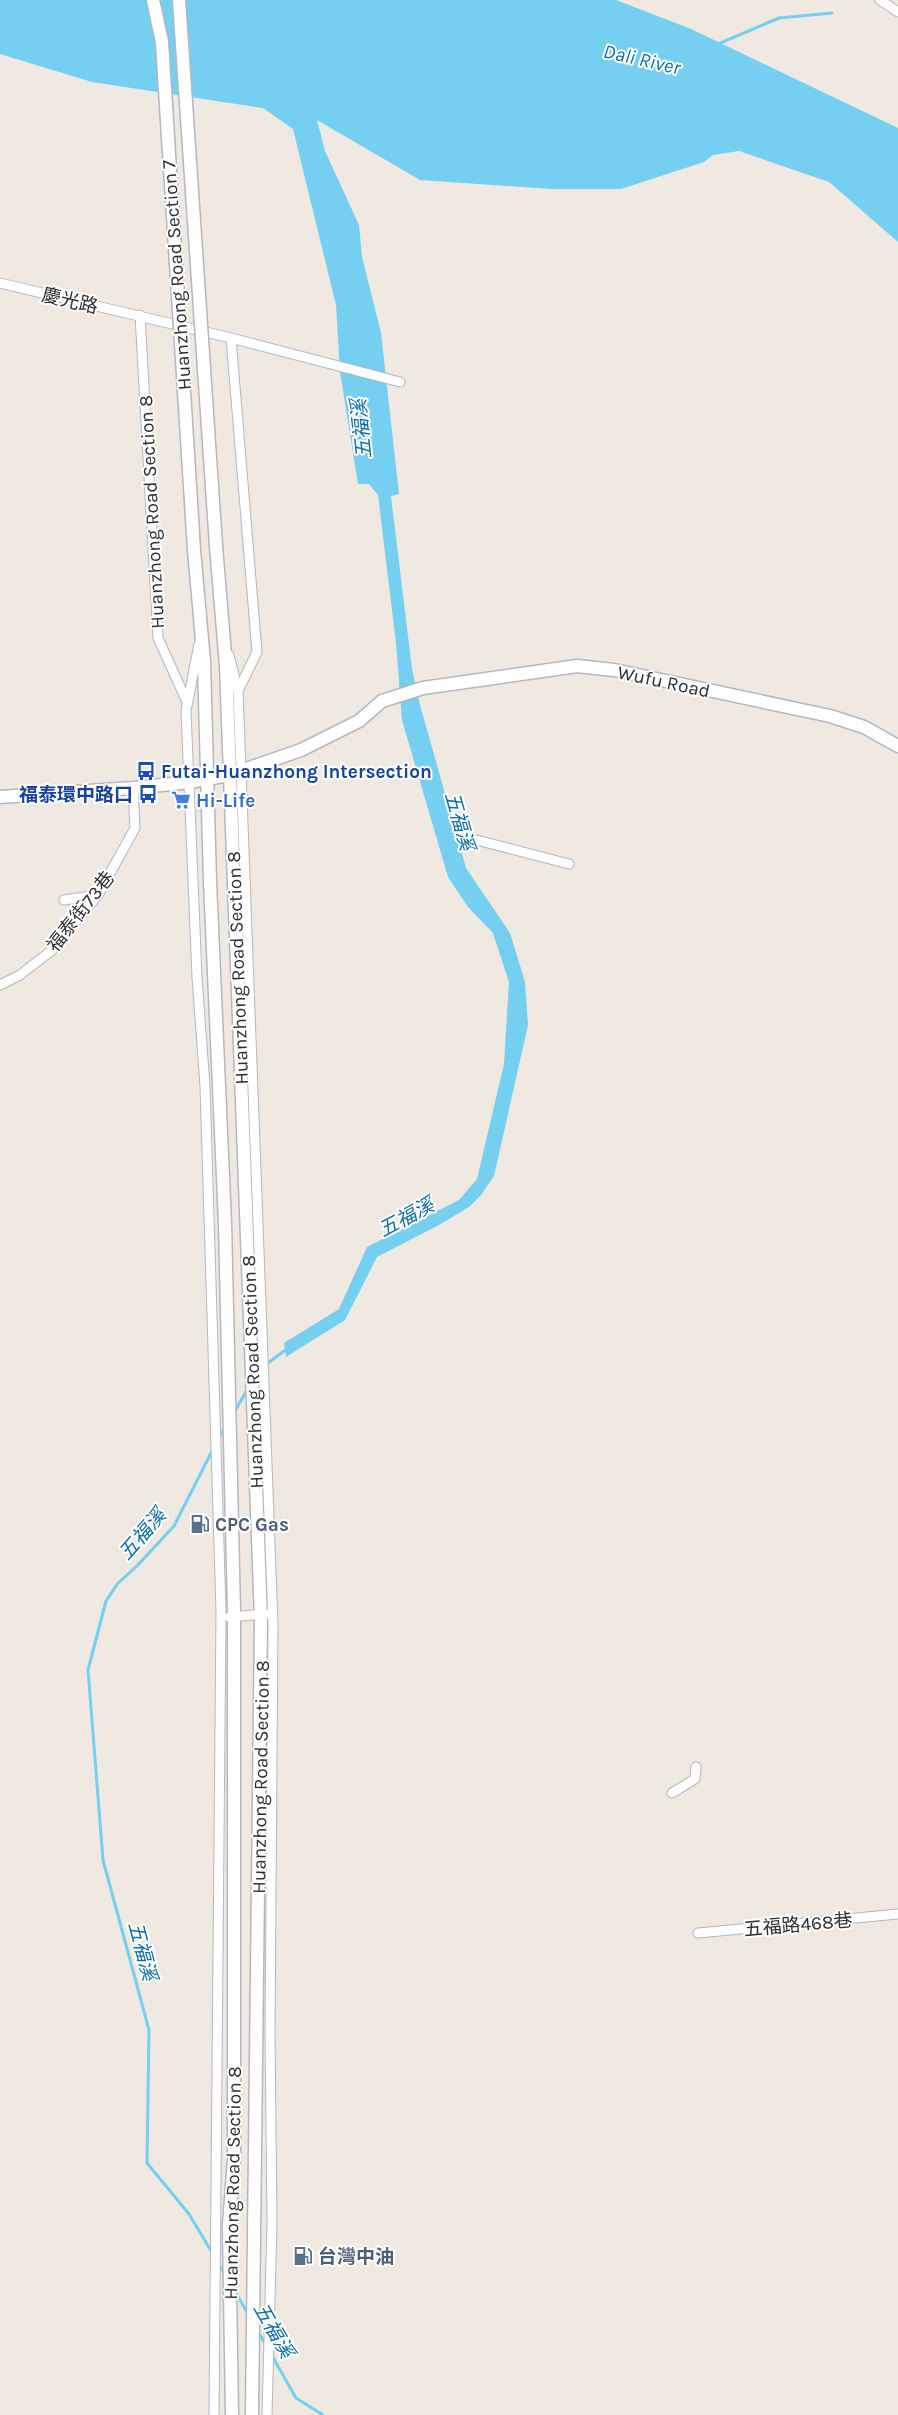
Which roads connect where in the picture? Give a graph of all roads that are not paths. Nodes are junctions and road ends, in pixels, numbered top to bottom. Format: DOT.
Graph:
graph roads {
  1 [pos="153,0"];
  2 [pos="159,0"];
  3 [pos="179,0"];
  4 [pos="184,0"];
  5 [pos="880,0"];
  6 [pos="898,12"];
  7 [pos="162,42"];
  8 [pos="182,44"];
  9 [pos="0,283"];
  10 [pos="140,315"];
  11 [pos="232,338"];
  12 [pos="400,382"];
  13 [pos="216,546"];
  14 [pos="194,550"];
  15 [pos="223,630"];
  16 [pos="201,631"];
  17 [pos="238,691"];
  18 [pos="188,702"];
  19 [pos="898,746"];
  20 [pos="235,774"];
  21 [pos="207,779"];
  22 [pos="190,782"];
  23 [pos="133,788"];
  24 [pos="0,797"];
  25 [pos="461,836"];
  26 [pos="570,864"];
  27 [pos="98,895"];
  28 [pos="64,900"];
  29 [pos="0,985"];
  30 [pos="267,1614"];
  31 [pos="234,1616"];
  32 [pos="221,1617"];
  33 [pos="696,1767"];
  34 [pos="672,1793"];
  35 [pos="898,1914"];
  36 [pos="698,1933"];
  37 [pos="214,2415"];
  38 [pos="232,2415"];
  39 [pos="252,2415"];
  40 [pos="267,2415"];
  1 -- 7 [label="street"];
  2 -- 7 [label="street, Huanzhong Road Section 7"];
  3 -- 8 [label="street, Huanzhong Road Section 7"];
  4 -- 8 [label="street"];
  5 -- 6 [label="street"];
  7 -- 14 [label="street, Huanzhong Road Section 7, bridge"];
  8 -- 13 [label="street, Huanzhong Road Section 7, bridge"];
  9 -- 10 [label="street, 慶光路"];
  10 -- 11 [label="street, 慶光路"];
  10 -- 18 [label="street, Huanzhong Road Section 8"];
  11 -- 12 [label="street, 慶光路"];
  11 -- 17 [label="street, Huanzhong Road Section 8"];
  13 -- 15 [label="street, Huanzhong Road Section 8"];
  14 -- 16 [label="street, Huanzhong Road Section 8"];
  15 -- 17 [label="street, Huanzhong Road Section 8"];
  15 -- 20 [label="street, Huanzhong Road Section 8"];
  16 -- 18 [label="street, Huanzhong Road Section 8"];
  16 -- 21 [label="street, Huanzhong Road Section 8"];
  17 -- 20 [label="street, Huanzhong Road Section 8"];
  18 -- 22 [label="street, Huanzhong Road Section 8"];
  19 -- 20 [label="street, Wufu Road"];
  20 -- 21 [label="street, Wufu Road"];
  20 -- 30 [label="street, Huanzhong Road Section 8"];
  20 -- 30 [label="street, Huanzhong Road Section 8"];
  21 -- 22 [label="street, Wufu Road"];
  21 -- 31 [label="street, Huanzhong Road Section 8"];
  22 -- 23 [label="street, Wufu Road"];
  22 -- 32 [label="street, Huanzhong Road Section 8"];
  23 -- 24 [label="street, Wufu Road"];
  23 -- 27 [label="street, 福泰街73巷"];
  25 -- 26 [label="street"];
  27 -- 28 [label="street"];
  27 -- 29 [label="street, 福泰街73巷"];
  30 -- 31 [label="street"];
  30 -- 39 [label="street, Huanzhong Road Section 8"];
  30 -- 40 [label="street, Huanzhong Road Section 8"];
  31 -- 32 [label="street"];
  31 -- 38 [label="street, Huanzhong Road Section 8"];
  32 -- 37 [label="street, Huanzhong Road Section 8"];
  33 -- 34 [label="street"];
  35 -- 36 [label="street, 五福路468巷"];
}
